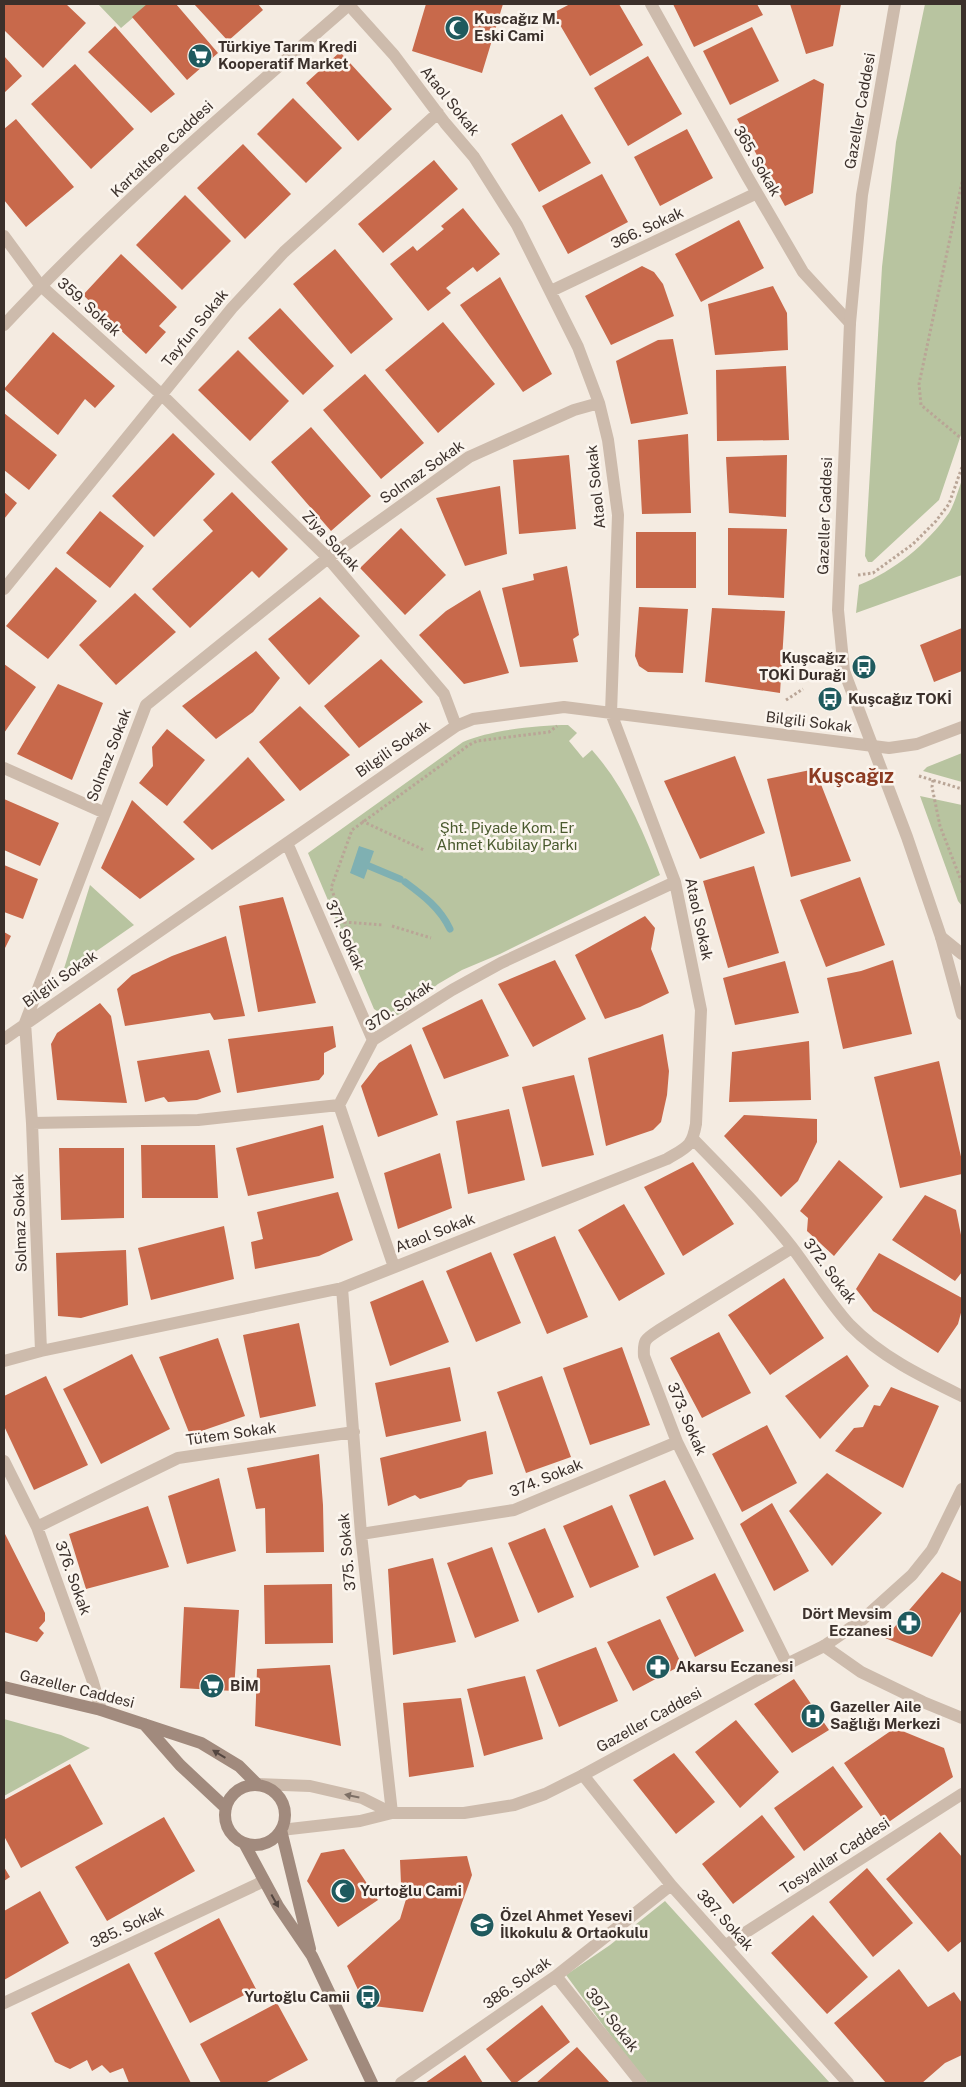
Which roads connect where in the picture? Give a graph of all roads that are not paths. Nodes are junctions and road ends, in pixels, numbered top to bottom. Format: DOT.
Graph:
graph roads {
  1 [pos="350,4"];
  2 [pos="651,4"];
  3 [pos="896,4"];
  4 [pos="438,113"];
  5 [pos="757,193"];
  6 [pos="4,236"];
  7 [pos="40,285"];
  8 [pos="551,291"];
  9 [pos="850,323"];
  10 [pos="4,325"];
  11 [pos="162,395"];
  12 [pos="599,403"];
  13 [pos="328,558"];
  14 [pos="4,589"];
  15 [pos="611,713"];
  16 [pos="456,726"];
  17 [pos="962,727"];
  18 [pos="871,746"];
  19 [pos="4,768"];
  20 [pos="105,813"];
  21 [pos="287,843"];
  22 [pos="676,882"];
  23 [pos="941,937"];
  24 [pos="962,954"];
  25 [pos="962,1014"];
  26 [pos="25,1023"];
  27 [pos="4,1039"];
  28 [pos="373,1040"];
  29 [pos="339,1105"];
  30 [pos="32,1123"];
  31 [pos="693,1139"];
  32 [pos="792,1248"];
  33 [pos="394,1267"];
  34 [pos="342,1288"];
  35 [pos="41,1351"];
  36 [pos="4,1361"];
  37 [pos="962,1396"];
  38 [pos="354,1432"];
  39 [pos="677,1442"];
  40 [pos="4,1461"];
  41 [pos="962,1489"];
  42 [pos="37,1528"];
  43 [pos="361,1534"];
  44 [pos="824,1646"];
  45 [pos="787,1664"];
  46 [pos="4,1687"];
  47 [pos="101,1710"];
  48 [pos="962,1718"];
  49 [pos="142,1723"];
  50 [pos="583,1775"];
  51 [pos="257,1784"];
  52 [pos="962,1794"];
  53 [pos="226,1808"];
  54 [pos="392,1813"];
  55 [pos="281,1830"];
  56 [pos="244,1843"];
  57 [pos="264,1881"];
  58 [pos="671,1886"];
  59 [pos="726,1945"];
  60 [pos="312,1956"];
  61 [pos="556,1976"];
  62 [pos="4,2003"];
  63 [pos="372,2083"];
  64 [pos="401,2083"];
  65 [pos="641,2083"];
  66 [pos="848,2083"];
  1 -- 4 [label="street, Ataol Sokak"];
  1 -- 7 [label="street, Kartaltepe Caddesi"];
  2 -- 5 [label="street, 365. Sokak"];
  3 -- 9 [label="street, Gazeller Caddesi"];
  4 -- 8 [label="street, Ataol Sokak"];
  4 -- 11 [label="street, Tayfun Sokak"];
  5 -- 8 [label="street, 366. Sokak"];
  5 -- 9 [label="street, 365. Sokak"];
  6 -- 7 [label="street, 359. Sokak"];
  7 -- 10 [label="street, Kartaltepe Caddesi"];
  7 -- 11 [label="street, 359. Sokak"];
  8 -- 12 [label="street, Ataol Sokak"];
  9 -- 18 [label="street, Gazeller Caddesi"];
  11 -- 13 [label="street, Ziya Sokak"];
  11 -- 14 [label="street, Tayfun Sokak"];
  12 -- 13 [label="street, Solmaz Sokak"];
  12 -- 15 [label="street, Ataol Sokak"];
  13 -- 16 [label="street, Ziya Sokak"];
  13 -- 20 [label="street, Solmaz Sokak"];
  15 -- 16 [label="street, Bilgili Sokak"];
  15 -- 18 [label="street, Bilgili Sokak"];
  15 -- 22 [label="street, Ataol Sokak"];
  16 -- 21 [label="street, Bilgili Sokak"];
  17 -- 18 [label="street, Bilgili Sokak"];
  18 -- 23 [label="street, Gazeller Caddesi"];
  19 -- 20 [label="street"];
  20 -- 26 [label="street, Solmaz Sokak"];
  21 -- 26 [label="street, Bilgili Sokak"];
  21 -- 28 [label="street, 371. Sokak"];
  22 -- 28 [label="street, 370. Sokak"];
  22 -- 31 [label="street, Ataol Sokak"];
  23 -- 24 [label="street"];
  23 -- 25 [label="street, Gazeller Caddesi"];
  26 -- 27 [label="street, Bilgili Sokak"];
  26 -- 30 [label="street, Solmaz Sokak"];
  28 -- 29 [label="street, 370. Sokak"];
  29 -- 30 [label="street"];
  29 -- 33 [label="street"];
  30 -- 35 [label="street, Solmaz Sokak"];
  31 -- 32 [label="street, 372. Sokak"];
  31 -- 33 [label="street, Ataol Sokak"];
  32 -- 37 [label="street, 372. Sokak"];
  32 -- 39 [label="street, 373. Sokak"];
  33 -- 34 [label="street, Ataol Sokak"];
  34 -- 35 [label="street, Ataol Sokak"];
  34 -- 38 [label="street, 375. Sokak"];
  35 -- 36 [label="street, Ataol Sokak"];
  38 -- 42 [label="street, Tütem Sokak"];
  38 -- 43 [label="street, 375. Sokak"];
  39 -- 43 [label="street, 374. Sokak"];
  39 -- 45 [label="street, 373. Sokak"];
  40 -- 42 [label="street, 376. Sokak"];
  41 -- 44 [label="street, Gazeller Caddesi"];
  42 -- 47 [label="street, 376. Sokak"];
  43 -- 54 [label="street, 375. Sokak"];
  44 -- 45 [label="street, Gazeller Caddesi"];
  44 -- 48 [label="street"];
  45 -- 50 [label="street, Gazeller Caddesi"];
  46 -- 47 [label="main road, Gazeller Caddesi"];
  47 -- 49 [label="main road, Gazeller Caddesi"];
  51 -- 49 [label="main road, Gazeller Caddesi, one-way"];
  49 -- 53 [label="main road, Gazeller Caddesi"];
  50 -- 54 [label="street, Gazeller Caddesi"];
  50 -- 58 [label="street, 387. Sokak"];
  51 -- 53 [label="main road"];
  54 -- 51 [label="street, Gazeller Caddesi, one-way"];
  51 -- 55 [label="main road"];
  52 -- 59 [label="street, Tosyalılar Caddesi"];
  53 -- 56 [label="main road"];
  54 -- 55 [label="street, Gazeller Caddesi"];
  55 -- 56 [label="main road"];
  55 -- 60 [label="main road"];
  56 -- 57 [label="main road"];
  57 -- 60 [label="main road, one-way"];
  57 -- 62 [label="street, 385. Sokak"];
  58 -- 59 [label="street, 387. Sokak"];
  58 -- 61 [label="street, 386. Sokak"];
  59 -- 66 [label="street, 387. Sokak"];
  60 -- 63 [label="main road"];
  61 -- 64 [label="street, 386. Sokak"];
  61 -- 65 [label="street, 397. Sokak"];
}
